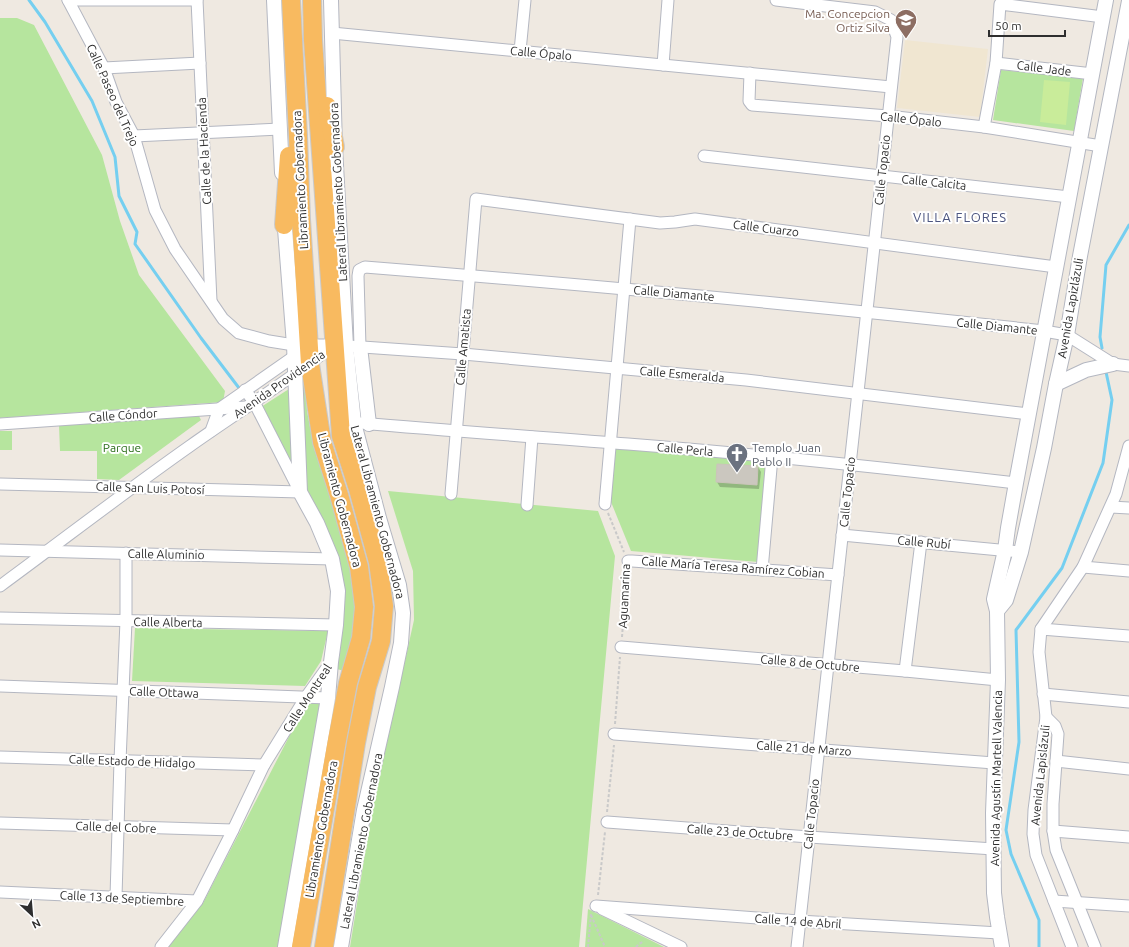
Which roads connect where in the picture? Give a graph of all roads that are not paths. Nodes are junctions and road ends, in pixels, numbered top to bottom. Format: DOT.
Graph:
graph roads {
  1 [pos="68,0"];
  2 [pos="197,0"];
  3 [pos="274,0"];
  4 [pos="291,0"];
  5 [pos="312,0"];
  6 [pos="332,0"];
  7 [pos="525,0"];
  8 [pos="668,0"];
  9 [pos="776,0"];
  10 [pos="1106,0"];
  11 [pos="1129,1"];
  12 [pos="1103,16"];
  13 [pos="332,33"];
  14 [pos="313,40"];
  15 [pos="520,51"];
  16 [pos="996,62"];
  17 [pos="200,63"];
  18 [pos="294,65"];
  19 [pos="663,65"];
  20 [pos="104,68"];
  21 [pos="750,73"];
  22 [pos="1093,74"];
  23 [pos="891,87"];
  24 [pos="888,116"];
  25 [pos="984,127"];
  26 [pos="280,129"];
  27 [pos="203,133"];
  28 [pos="134,136"];
  29 [pos="1080,142"];
  30 [pos="335,146"];
  31 [pos="1101,146"];
  32 [pos="704,156"];
  33 [pos="882,176"];
  34 [pos="1069,197"];
  35 [pos="476,199"];
  36 [pos="630,219"];
  37 [pos="284,225"];
  38 [pos="874,242"];
  39 [pos="1056,267"];
  40 [pos="470,275"];
  41 [pos="624,288"];
  42 [pos="211,302"];
  43 [pos="866,311"];
  44 [pos="1044,331"];
  45 [pos="1067,335"];
  46 [pos="340,346"];
  47 [pos="360,348"];
  48 [pos="299,349"];
  49 [pos="463,354"];
  50 [pos="310,364"];
  51 [pos="1114,364"];
  52 [pos="1129,366"];
  53 [pos="617,368"];
  54 [pos="295,374"];
  55 [pos="1056,384"];
  56 [pos="245,390"];
  57 [pos="858,393"];
  58 [pos="250,404"];
  59 [pos="219,408"];
  60 [pos="1029,414"];
  61 [pos="354,423"];
  62 [pos="0,424"];
  63 [pos="369,424"];
  64 [pos="211,431"];
  65 [pos="456,431"];
  66 [pos="532,436"];
  67 [pos="610,443"];
  68 [pos="1129,446"];
  69 [pos="772,457"];
  70 [pos="850,464"];
  71 [pos="1016,483"];
  72 [pos="0,484"];
  73 [pos="132,487"];
  74 [pos="300,492"];
  75 [pos="451,494"];
  76 [pos="605,504"];
  77 [pos="527,505"];
  78 [pos="1111,507"];
  79 [pos="1129,508"];
  80 [pos="842,535"];
  81 [pos="921,542"];
  82 [pos="0,550"];
  83 [pos="1005,550"];
  84 [pos="47,551"];
  85 [pos="1021,552"];
  86 [pos="126,553"];
  87 [pos="332,559"];
  88 [pos="628,561"];
  89 [pos="1083,567"];
  90 [pos="762,570"];
  91 [pos="1129,571"];
  92 [pos="838,575"];
  93 [pos="0,586"];
  94 [pos="997,611"];
  95 [pos="0,618"];
  96 [pos="126,621"];
  97 [pos="336,625"];
  98 [pos="1041,629"];
  99 [pos="1129,636"];
  100 [pos="621,647"];
  101 [pos="331,662"];
  102 [pos="828,665"];
  103 [pos="906,671"];
  104 [pos="998,680"];
  105 [pos="0,686"];
  106 [pos="123,690"];
  107 [pos="1043,694"];
  108 [pos="306,697"];
  109 [pos="328,698"];
  110 [pos="1129,702"];
  111 [pos="1046,718"];
  112 [pos="614,734"];
  113 [pos="818,749"];
  114 [pos="0,757"];
  115 [pos="120,761"];
  116 [pos="1056,761"];
  117 [pos="994,763"];
  118 [pos="264,765"];
  119 [pos="1129,769"];
  120 [pos="606,822"];
  121 [pos="0,823"];
  122 [pos="119,827"];
  123 [pos="233,830"];
  124 [pos="1053,831"];
  125 [pos="809,837"];
  126 [pos="1129,837"];
  127 [pos="994,849"];
  128 [pos="0,892"];
  129 [pos="116,897"];
  130 [pos="197,901"];
  131 [pos="1054,901"];
  132 [pos="1077,902"];
  133 [pos="1129,906"];
  134 [pos="800,921"];
  135 [pos="999,933"];
  136 [pos="161,947"];
  137 [pos="285,947"];
  138 [pos="301,947"];
  139 [pos="324,947"];
  140 [pos="341,947"];
  141 [pos="681,947"];
  142 [pos="797,947"];
  143 [pos="1002,947"];
  144 [pos="1072,947"];
  145 [pos="1095,947"];
  1 -- 2 [label="street"];
  1 -- 20 [label="street, Calle Paseo del Trejo"];
  2 -- 17 [label="street, Calle de la Hacienda"];
  3 -- 26 [label="street"];
  4 -- 18 [label="highway, Libramiento Gobernadora"];
  5 -- 14 [label="highway, Libramiento Gobernadora"];
  6 -- 13 [label="street, Lateral Libramiento Gobernadora"];
  7 -- 15 [label="street"];
  8 -- 19 [label="street"];
  9 -- 23 [label="street, Calle Topacio"];
  10 -- 12 [label="street, Avenida Lapizlázuli"];
  11 -- 31 [label="street, Avenida Lapizlázuli"];
  12 -- 16 [label="street"];
  12 -- 22 [label="street, Avenida Lapizlázuli"];
  13 -- 15 [label="street, Calle Ópalo"];
  13 -- 30 [label="street, Lateral Libramiento Gobernadora"];
  14 -- 30 [label="highway"];
  14 -- 46 [label="highway, Libramiento Gobernadora"];
  15 -- 19 [label="street, Calle Ópalo"];
  16 -- 22 [label="street, Calle Jade"];
  16 -- 25 [label="street"];
  17 -- 20 [label="street"];
  17 -- 27 [label="street, Calle de la Hacienda"];
  18 -- 37 [label="highway"];
  18 -- 48 [label="highway, Libramiento Gobernadora"];
  19 -- 21 [label="street, Calle Ópalo"];
  20 -- 28 [label="street, Calle Paseo del Trejo"];
  21 -- 23 [label="street, Calle Ópalo"];
  21 -- 24 [label="street, Calle Ópalo"];
  22 -- 29 [label="street, Avenida Lapizlázuli"];
  23 -- 24 [label="street, Calle Topacio"];
  24 -- 25 [label="street, Calle Ópalo"];
  24 -- 33 [label="street, Calle Topacio"];
  25 -- 29 [label="street, Calle Ópalo"];
  26 -- 27 [label="street"];
  26 -- 37 [label="street"];
  27 -- 28 [label="street"];
  27 -- 42 [label="street, Calle de la Hacienda"];
  28 -- 42 [label="street, Calle Paseo del Trejo"];
  29 -- 31 [label="street, Calle Ópalo"];
  29 -- 34 [label="street, Avenida Lapizlázuli"];
  30 -- 46 [label="street, Lateral Libramiento Gobernadora"];
  31 -- 45 [label="street, Avenida Lapizlázuli"];
  32 -- 33 [label="street, Calle Calcita"];
  33 -- 34 [label="street, Calle Calcita"];
  33 -- 38 [label="street, Calle Topacio"];
  34 -- 39 [label="street, Avenida Lapizlázuli"];
  35 -- 36 [label="street, Calle Cuarzo"];
  35 -- 40 [label="street, Calle Amatista"];
  36 -- 38 [label="street, Calle Cuarzo"];
  36 -- 41 [label="street"];
  37 -- 48 [label="street"];
  38 -- 39 [label="street, Calle Cuarzo"];
  38 -- 43 [label="street, Calle Topacio"];
  39 -- 44 [label="street, Avenida Lapizlázuli"];
  40 -- 41 [label="street, Calle Diamante"];
  40 -- 47 [label="street, Calle Diamante"];
  40 -- 49 [label="street, Calle Amatista"];
  41 -- 43 [label="street, Calle Diamante"];
  41 -- 53 [label="street"];
  42 -- 48 [label="street, Calle Paseo del Trejo"];
  43 -- 44 [label="street, Calle Diamante"];
  43 -- 57 [label="street, Calle Topacio"];
  44 -- 45 [label="street, Calle Diamante"];
  44 -- 60 [label="street, Avenida Lapizlázuli"];
  45 -- 51 [label="street"];
  45 -- 55 [label="street, Avenida Lapizlázuli"];
  46 -- 47 [label="street, Calle Esmeralda"];
  46 -- 48 [label="street, Avenida Providencia"];
  46 -- 50 [label="street, Avenida Providencia"];
  46 -- 61 [label="street, Lateral Libramiento Gobernadora"];
  46 -- 139 [label="highway, Libramiento Gobernadora"];
  47 -- 49 [label="street, Calle Esmeralda"];
  47 -- 63 [label="street"];
  48 -- 50 [label="highway, Libramiento Gobernadora"];
  48 -- 54 [label="street"];
  48 -- 56 [label="street, Avenida Providencia"];
  49 -- 53 [label="street, Calle Esmeralda"];
  49 -- 65 [label="street, Calle Amatista"];
  50 -- 54 [label="street, Avenida Providencia"];
  50 -- 138 [label="highway, Libramiento Gobernadora"];
  51 -- 52 [label="street"];
  51 -- 55 [label="street"];
  53 -- 57 [label="street, Calle Esmeralda"];
  53 -- 67 [label="street"];
  54 -- 58 [label="street, Avenida Providencia"];
  54 -- 74 [label="street"];
  55 -- 85 [label="street, Avenida Lapizlázuli"];
  56 -- 58 [label="street, Calle Montreal"];
  56 -- 59 [label="street, Avenida Providencia"];
  57 -- 60 [label="street, Calle Esmeralda"];
  57 -- 70 [label="street, Calle Topacio"];
  58 -- 59 [label="street, Calle Cóndor"];
  58 -- 64 [label="street, Avenida Providencia"];
  58 -- 74 [label="street, Calle Montreal"];
  59 -- 62 [label="street, Calle Cóndor"];
  59 -- 64 [label="street, Avenida Providencia"];
  60 -- 71 [label="street, Avenida Lapizlázuli"];
  61 -- 63 [label="street, Calle Perla"];
  61 -- 140 [label="street, Lateral Libramiento Gobernadora"];
  63 -- 65 [label="street, Calle Perla"];
  64 -- 73 [label="street, Avenida Providencia"];
  65 -- 66 [label="street, Calle Perla"];
  65 -- 75 [label="street, Calle Amatista"];
  66 -- 67 [label="street, Calle Perla"];
  66 -- 77 [label="street"];
  67 -- 69 [label="street, Calle Perla"];
  67 -- 76 [label="street"];
  68 -- 78 [label="street"];
  69 -- 70 [label="street, Calle Perla"];
  69 -- 90 [label="street"];
  70 -- 71 [label="street, Calle Perla"];
  70 -- 80 [label="street, Calle Topacio"];
  71 -- 83 [label="street, Avenida Lapizlázuli"];
  72 -- 73 [label="street, Calle San Luis Potosí"];
  73 -- 74 [label="street, Calle San Luis Potosí"];
  73 -- 84 [label="street, Avenida Providencia"];
  74 -- 87 [label="street, Calle Montreal"];
  78 -- 79 [label="street"];
  78 -- 89 [label="street"];
  80 -- 81 [label="street, Calle Rubí"];
  80 -- 92 [label="street, Calle Topacio"];
  81 -- 83 [label="street, Calle Rubí"];
  81 -- 103 [label="street"];
  82 -- 84 [label="street, Calle Aluminio"];
  83 -- 85 [label="street, Calle Rubí"];
  83 -- 94 [label="street, Avenida Lapizlázuli"];
  84 -- 86 [label="street, Calle Aluminio"];
  84 -- 93 [label="street, Avenida Providencia"];
  85 -- 94 [label="street, Avenida Lapizlázuli"];
  86 -- 87 [label="street, Calle Aluminio"];
  86 -- 96 [label="street"];
  87 -- 97 [label="street, Calle Montreal"];
  88 -- 90 [label="street, Calle María Teresa Ramírez Cobian"];
  89 -- 91 [label="street"];
  89 -- 98 [label="street"];
  90 -- 92 [label="street, Calle María Teresa Ramírez Cobian"];
  92 -- 102 [label="street, Calle Topacio"];
  94 -- 104 [label="street, Avenida Lapizlázuli"];
  95 -- 96 [label="street, Calle Alberta"];
  96 -- 97 [label="street, Calle Alberta"];
  96 -- 106 [label="street"];
  97 -- 101 [label="street, Calle Montreal"];
  98 -- 99 [label="street"];
  98 -- 107 [label="street"];
  100 -- 102 [label="street, Calle 8 de Octubre"];
  101 -- 108 [label="street, Calle Montreal"];
  101 -- 109 [label="street"];
  102 -- 103 [label="street, Calle 8 de Octubre"];
  102 -- 113 [label="street, Calle Topacio"];
  103 -- 104 [label="street, Calle 8 de Octubre"];
  104 -- 117 [label="street, Avenida Agustín Martell Valencia"];
  105 -- 106 [label="street, Calle Ottawa"];
  106 -- 108 [label="street, Calle Ottawa"];
  106 -- 115 [label="street"];
  107 -- 110 [label="street"];
  107 -- 111 [label="street"];
  108 -- 109 [label="street, Calle Ottawa"];
  108 -- 118 [label="street, Calle Montreal"];
  109 -- 137 [label="street"];
  111 -- 116 [label="street, Avenida Lapislázuli"];
  111 -- 131 [label="street, Avenida Lapislázuli"];
  112 -- 113 [label="street, Calle 21 de Marzo"];
  113 -- 117 [label="street, Calle 21 de Marzo"];
  113 -- 125 [label="street, Calle Topacio"];
  114 -- 115 [label="street, Calle Estado de Hidalgo"];
  115 -- 118 [label="street, Calle Estado de Hidalgo"];
  115 -- 122 [label="street"];
  116 -- 119 [label="street"];
  116 -- 124 [label="street, Avenida Lapislázuli"];
  117 -- 127 [label="street, Avenida Agustín Martell Valencia"];
  118 -- 123 [label="street, Calle Montreal"];
  120 -- 125 [label="street, Calle 23 de Octubre"];
  121 -- 122 [label="street, Calle del Cobre"];
  122 -- 123 [label="street, Calle del Cobre"];
  122 -- 129 [label="street"];
  123 -- 130 [label="street, Calle Montreal"];
  124 -- 126 [label="street"];
  124 -- 132 [label="street, Avenida Lapislázuli"];
  125 -- 127 [label="street, Calle 23 de Octubre"];
  125 -- 134 [label="street, Calle Topacio"];
  127 -- 135 [label="street, Avenida Agustín Martell Valencia"];
  128 -- 129 [label="street, Calle 13 de Septiembre"];
  129 -- 130 [label="street, Calle 13 de Septiembre"];
  130 -- 136 [label="street, Calle Montreal"];
  131 -- 132 [label="street"];
  131 -- 144 [label="street, Avenida Lapislázuli"];
  132 -- 133 [label="street"];
  132 -- 145 [label="street, Avenida Lapislázuli"];
  134 -- 135 [label="street, Calle 14 de Abril"];
  134 -- 141 [label="street, Calle 14 de Abril"];
  134 -- 142 [label="street, Calle Topacio"];
  135 -- 143 [label="street, Avenida Agustín Martell Valencia"];
}
